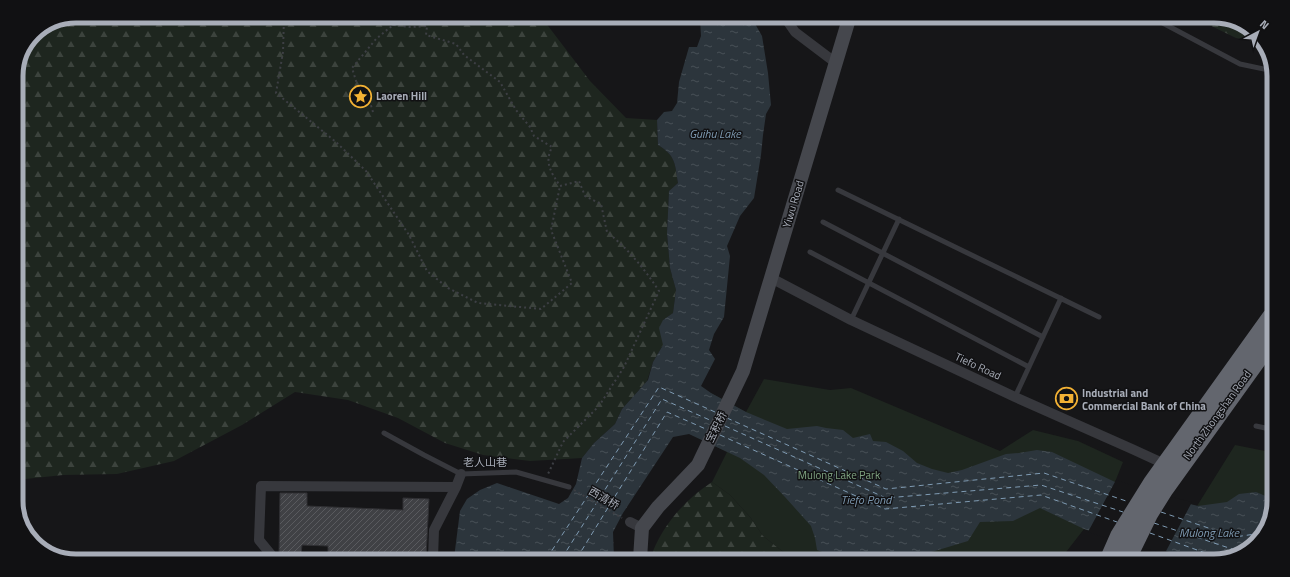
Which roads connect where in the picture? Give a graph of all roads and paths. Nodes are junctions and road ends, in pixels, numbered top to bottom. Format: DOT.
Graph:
graph roads {
  1 [pos="284,23"];
  2 [pos="390,23"];
  3 [pos="789,23"];
  4 [pos="848,23"];
  5 [pos="1163,23"];
  6 [pos="393,25"];
  7 [pos="836,63"];
  8 [pos="1266,69"];
  9 [pos="372,112"];
  10 [pos="560,186"];
  11 [pos="838,190"];
  12 [pos="899,219"];
  13 [pos="823,222"];
  14 [pos="810,252"];
  15 [pos="883,253"];
  16 [pos="771,278"];
  17 [pos="869,283"];
  18 [pos="1061,298"];
  19 [pos="1099,317"];
  20 [pos="851,320"];
  21 [pos="1267,323"];
  22 [pos="1043,337"];
  23 [pos="1267,347"];
  24 [pos="1029,367"];
  25 [pos="735,389"];
  26 [pos="1015,397"];
  27 [pos="1256,426"];
  28 [pos="1267,429"];
  29 [pos="384,433"];
  30 [pos="1171,468"];
  31 [pos="461,474"];
  32 [pos="545,480"];
  33 [pos="1158,486"];
  34 [pos="456,487"];
  35 [pos="569,487"];
  36 [pos="636,525"];
  37 [pos="271,554"];
  38 [pos="432,554"];
  39 [pos="639,554"];
  40 [pos="1111,554"];
  41 [pos="1130,554"];
  1 -- 10 [label="path"];
  2 -- 6 [label="path"];
  3 -- 7 [label="street"];
  4 -- 7 [label="main road, Yiwu Road"];
  5 -- 8 [label="lane"];
  6 -- 9 [label="path"];
  6 -- 10 [label="path"];
  7 -- 16 [label="main road, Yiwu Road"];
  10 -- 32 [label="path"];
  11 -- 12 [label="lane"];
  12 -- 15 [label="lane"];
  12 -- 18 [label="lane"];
  13 -- 15 [label="lane"];
  14 -- 17 [label="lane"];
  15 -- 17 [label="lane"];
  15 -- 22 [label="lane"];
  16 -- 20 [label="street, Tiefo Road"];
  16 -- 25 [label="main road, Yiwu Road"];
  17 -- 20 [label="lane"];
  17 -- 24 [label="lane"];
  18 -- 19 [label="lane"];
  18 -- 22 [label="lane"];
  20 -- 26 [label="street, Tiefo Road"];
  21 -- 30 [label="highway, North Zhongshan Road"];
  22 -- 24 [label="lane"];
  23 -- 30 [label="highway, North Zhongshan Road"];
  24 -- 26 [label="lane"];
  25 -- 36 [label="main road, 宝积桥"];
  26 -- 30 [label="street, Tiefo Road"];
  27 -- 28 [label="lane"];
  29 -- 31 [label="lane, 老人山巷"];
  30 -- 33 [label="highway, North Zhongshan Road"];
  31 -- 32 [label="lane, 老人山巷"];
  31 -- 34 [label="street"];
  32 -- 35 [label="lane, 老人山巷"];
  33 -- 40 [label="highway"];
  33 -- 41 [label="highway"];
  34 -- 37 [label="street"];
  34 -- 38 [label="street"];
  35 -- 36 [label="path, 西清桥"];
  36 -- 39 [label="main road"];
}
